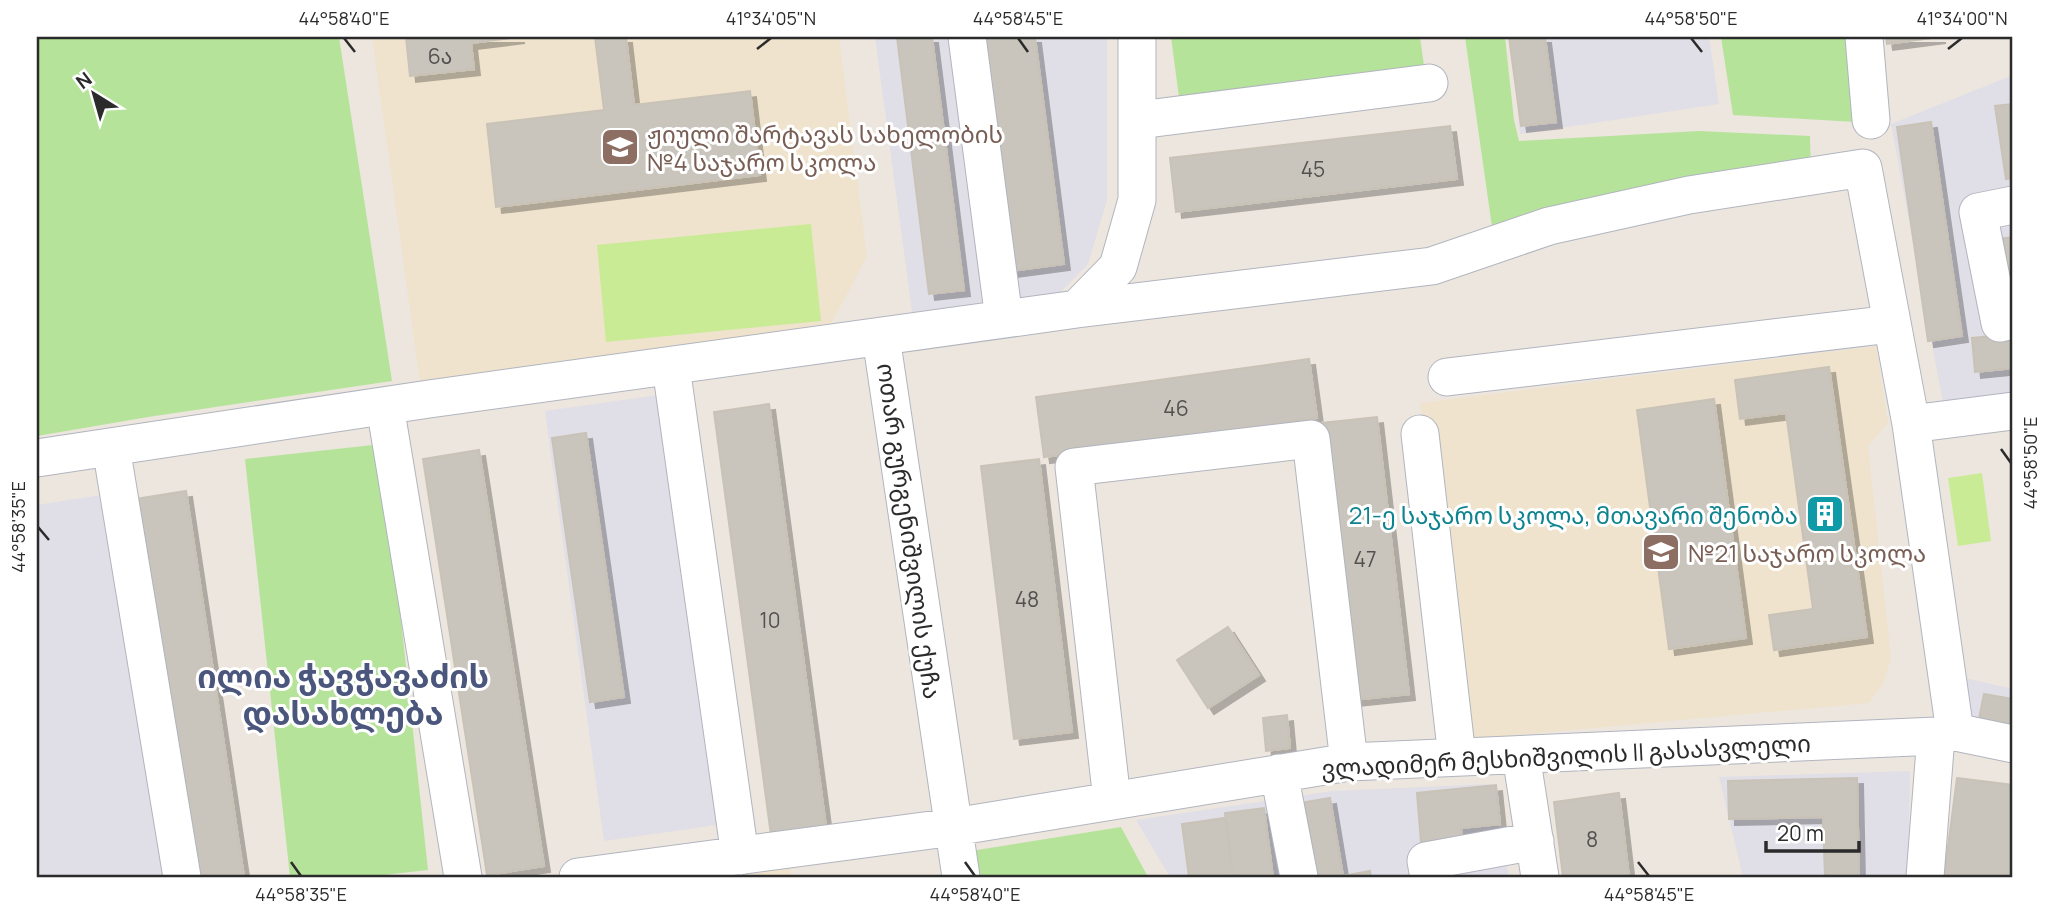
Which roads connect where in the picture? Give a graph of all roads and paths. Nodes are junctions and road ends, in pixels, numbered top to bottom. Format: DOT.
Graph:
graph roads {
  1 [pos="967,37"];
  2 [pos="1138,37"];
  3 [pos="1864,37"];
  4 [pos="1429,83"];
  5 [pos="1139,120"];
  6 [pos="1871,120"];
  7 [pos="2013,205"];
  8 [pos="1077,309"];
  9 [pos="1004,318"];
  10 [pos="2013,320"];
  11 [pos="1891,324"];
  12 [pos="881,337"];
  13 [pos="671,367"];
  14 [pos="1447,377"];
  15 [pos="385,406"];
  16 [pos="2013,411"];
  17 [pos="1911,424"];
  18 [pos="1420,434"];
  19 [pos="111,447"];
  20 [pos="37,458"];
  21 [pos="1946,734"];
  22 [pos="2013,744"];
  23 [pos="1521,755"];
  24 [pos="1457,757"];
  25 [pos="1349,762"];
  26 [pos="1279,773"];
  27 [pos="1112,800"];
  28 [pos="954,827"];
  29 [pos="1535,841"];
  30 [pos="740,856"];
  31 [pos="182,877"];
  32 [pos="463,877"];
  33 [pos="578,877"];
  34 [pos="961,877"];
  35 [pos="1299,877"];
  36 [pos="1429,877"];
  37 [pos="1540,877"];
  38 [pos="1925,877"];
  1 -- 9 [label="street"];
  2 -- 5 [label="street"];
  3 -- 6 [label="street"];
  4 -- 5 [label="street"];
  5 -- 8 [label="street"];
  7 -- 10 [label="street"];
  8 -- 9 [label="street, ოთარ გურგენიშვილის ქუჩა"];
  8 -- 11 [label="street, ოთარ გურგენიშვილის ქუჩა"];
  9 -- 12 [label="street, ოთარ გურგენიშვილის ქუჩა"];
  11 -- 14 [label="street"];
  11 -- 17 [label="street"];
  12 -- 13 [label="street"];
  12 -- 28 [label="street, ოთარ გურგენიშვილის ქუჩა"];
  13 -- 15 [label="street"];
  13 -- 30 [label="street"];
  15 -- 19 [label="street"];
  15 -- 32 [label="street"];
  16 -- 17 [label="street"];
  17 -- 21 [label="street"];
  18 -- 24 [label="street"];
  19 -- 20 [label="street"];
  19 -- 31 [label="street"];
  21 -- 22 [label="street, ვლადიმერ მესხიშვილის II გასასვლელი"];
  21 -- 23 [label="street, ვლადიმერ მესხიშვილის II გასასვლელი"];
  21 -- 38 [label="street"];
  23 -- 24 [label="street, ვლადიმერ მესხიშვილის II გასასვლელი"];
  23 -- 29 [label="street"];
  24 -- 25 [label="street, ვლადიმერ მესხიშვილის II გასასვლელი"];
  25 -- 26 [label="street, ვლადიმერ მესხიშვილის II გასასვლელი"];
  25 -- 27 [label="street"];
  26 -- 27 [label="street, ვლადიმერ მესხიშვილის II გასასვლელი"];
  26 -- 35 [label="street"];
  27 -- 28 [label="street, ვლადიმერ მესხიშვილის II გასასვლელი"];
  28 -- 30 [label="street, ვლადიმერ მესხიშვილის II გასასვლელი"];
  28 -- 34 [label="street, ოთარ გურგენიშვილის ქუჩა"];
  29 -- 36 [label="street"];
  29 -- 37 [label="street"];
  30 -- 33 [label="street, ვლადიმერ მესხიშვილის II გასასვლელი"];
}
